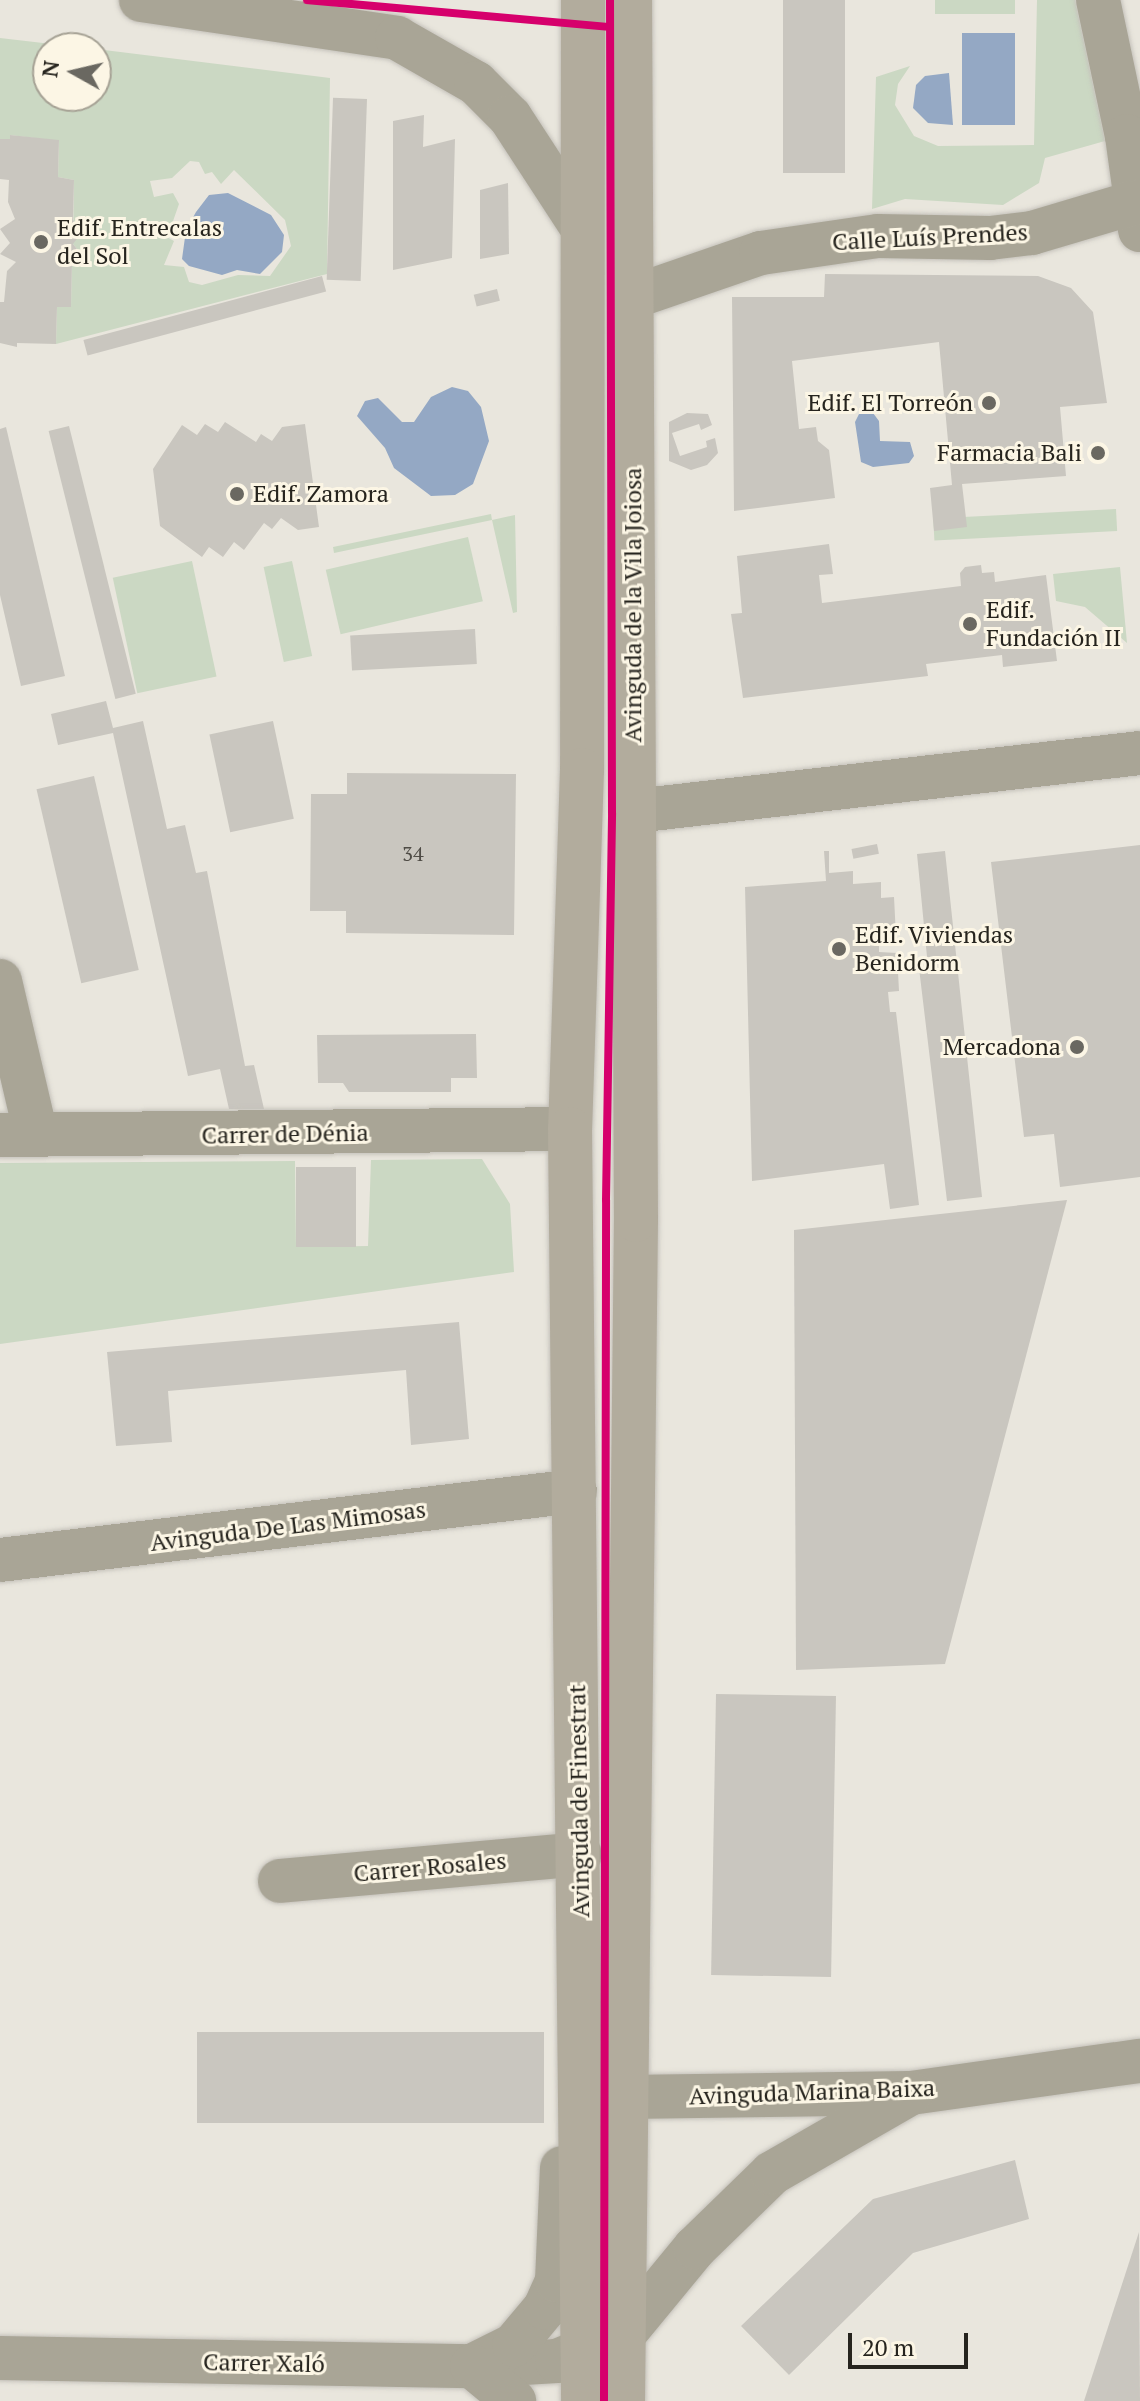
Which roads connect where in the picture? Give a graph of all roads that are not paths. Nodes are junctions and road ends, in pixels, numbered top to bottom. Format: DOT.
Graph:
graph roads {
  1 [pos="141,0"];
  2 [pos="583,0"];
  3 [pos="630,0"];
  4 [pos="1098,0"];
  5 [pos="1125,68"];
  6 [pos="1138,217"];
  7 [pos="579,223"];
  8 [pos="633,297"];
  9 [pos="1140,753"];
  10 [pos="582,770"];
  11 [pos="624,812"];
  12 [pos="579,871"];
  13 [pos="0,981"];
  14 [pos="570,1129"];
  15 [pos="18,1135"];
  16 [pos="571,1200"];
  17 [pos="635,1210"];
  18 [pos="575,1491"];
  19 [pos="0,1560"];
  20 [pos="580,1854"];
  21 [pos="280,1881"];
  22 [pos="581,2032"];
  23 [pos="1140,2061"];
  24 [pos="911,2093"];
  25 [pos="626,2097"];
  26 [pos="582,2165"];
  27 [pos="624,2334"];
  28 [pos="514,2345"];
  29 [pos="584,2353"];
  30 [pos="0,2358"];
  31 [pos="472,2366"];
  32 [pos="610,2400"];
  33 [pos="514,2401"];
  1 -- 7 [label="street"];
  2 -- 7 [label="main road, Avinguda de la Vila Joiosa"];
  3 -- 8 [label="main road, Avinguda de la Vila Joiosa"];
  4 -- 5 [label="street"];
  5 -- 6 [label="street"];
  6 -- 8 [label="street, Calle Luís Prendes"];
  7 -- 10 [label="main road, Avinguda de la Vila Joiosa"];
  8 -- 11 [label="main road, Avinguda de la Vila Joiosa"];
  9 -- 11 [label="street"];
  10 -- 11 [label="main road"];
  10 -- 12 [label="main road, Avinguda de la Vila Joiosa"];
  11 -- 12 [label="main road"];
  11 -- 17 [label="main road, Avinguda de la Vila Joiosa"];
  12 -- 14 [label="main road, Avinguda de la Vila Joiosa"];
  13 -- 15 [label="street"];
  14 -- 15 [label="street, Carrer de Dénia"];
  14 -- 16 [label="main road, Avinguda de la Vila Joiosa"];
  16 -- 18 [label="main road, Avinguda de Finestrat"];
  17 -- 25 [label="main road, Avinguda de Finestrat"];
  18 -- 19 [label="street, Avinguda De Las Mimosas"];
  18 -- 20 [label="main road, Avinguda de Finestrat"];
  20 -- 21 [label="street, Carrer Rosales"];
  20 -- 22 [label="main road, Avinguda de Finestrat"];
  22 -- 25 [label="street"];
  22 -- 26 [label="main road, Avinguda de Finestrat"];
  22 -- 28 [label="street"];
  23 -- 24 [label="street, Avinguda Marina Baixa"];
  24 -- 25 [label="street, Avinguda Marina Baixa"];
  24 -- 27 [label="street"];
  25 -- 26 [label="street"];
  25 -- 27 [label="main road, Avinguda de Finestrat"];
  26 -- 29 [label="main road, Avinguda de Finestrat"];
  27 -- 29 [label="street, Carrer Xaló"];
  27 -- 32 [label="main road, Avinguda de Finestrat"];
  28 -- 29 [label="street"];
  28 -- 31 [label="street"];
  29 -- 31 [label="street, Carrer Xaló"];
  29 -- 32 [label="main road, Avinguda de Finestrat"];
  30 -- 31 [label="street, Carrer Xaló"];
  31 -- 33 [label="street"];
}
